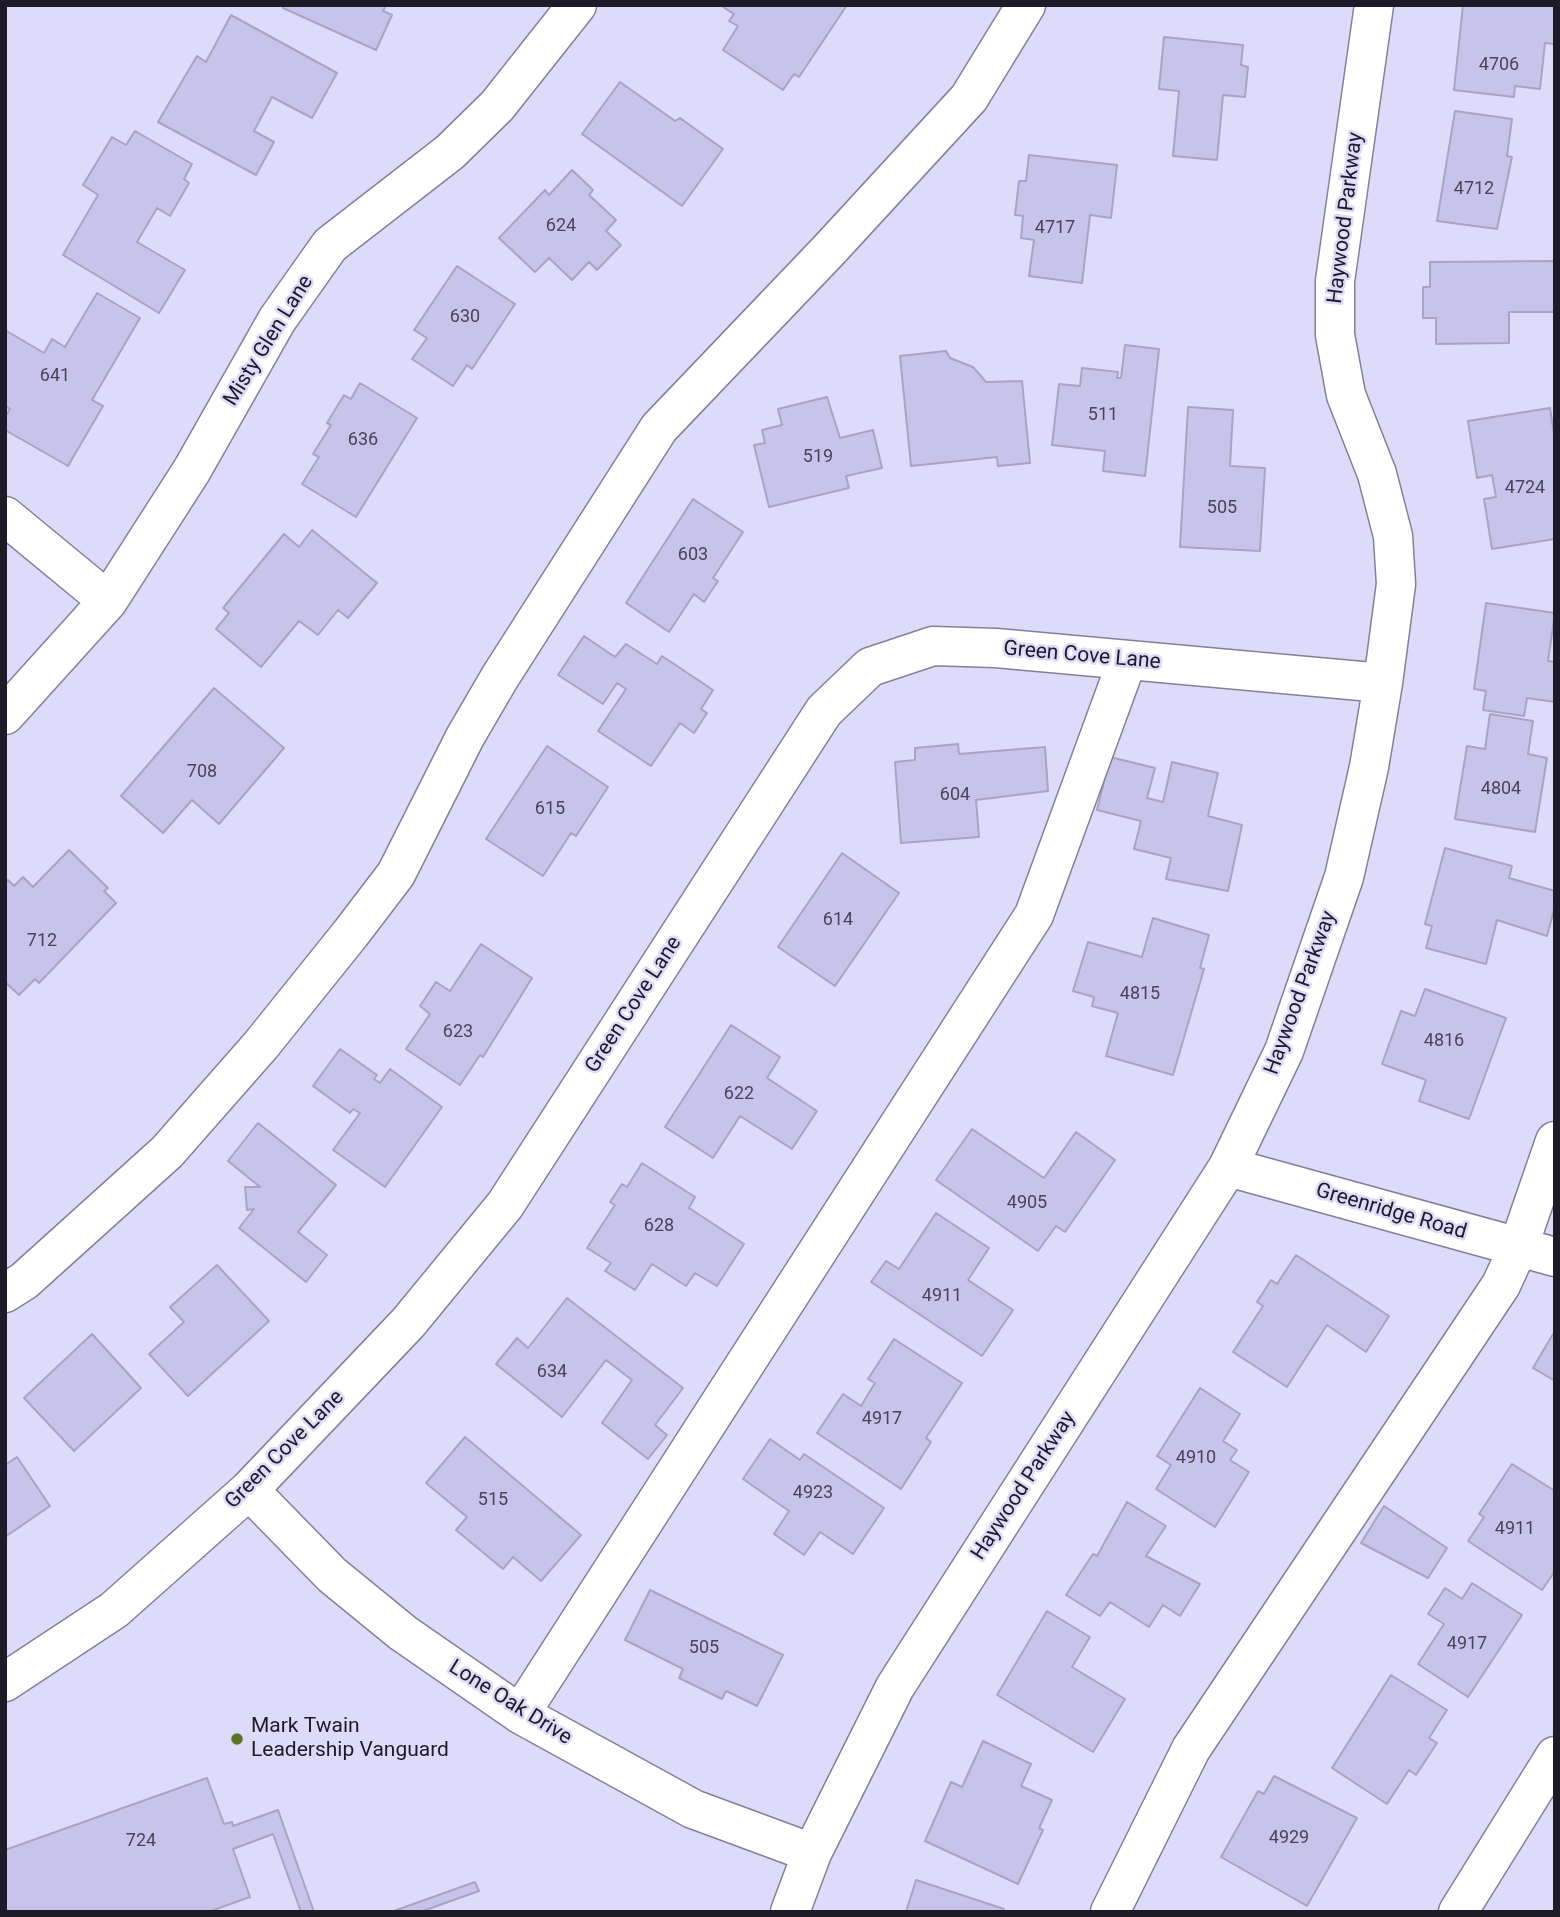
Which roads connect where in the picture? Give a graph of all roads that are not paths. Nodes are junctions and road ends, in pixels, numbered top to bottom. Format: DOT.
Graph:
graph roads {
  1 [pos="577,5"];
  2 [pos="1026,5"];
  3 [pos="1374,5"];
  4 [pos="5,516"];
  5 [pos="108,601"];
  6 [pos="1127,661"];
  7 [pos="1383,683"];
  8 [pos="5,715"];
  9 [pos="1555,1141"];
  10 [pos="1228,1167"];
  11 [pos="1518,1248"];
  12 [pos="1555,1257"];
  13 [pos="5,1293"];
  14 [pos="249,1490"];
  15 [pos="5,1682"];
  16 [pos="520,1714"];
  17 [pos="1555,1756"];
  18 [pos="812,1853"];
  19 [pos="790,1912"];
  20 [pos="1110,1912"];
  21 [pos="1458,1912"];
  1 -- 5 [label="street, Misty Glen Lane"];
  2 -- 13 [label="street"];
  3 -- 7 [label="street, Haywood Parkway"];
  4 -- 5 [label="street"];
  5 -- 8 [label="street, Misty Glen Lane"];
  6 -- 7 [label="street, Green Cove Lane"];
  6 -- 14 [label="street, Green Cove Lane"];
  6 -- 16 [label="street"];
  7 -- 10 [label="street, Haywood Parkway"];
  9 -- 11 [label="street"];
  10 -- 11 [label="street, Greenridge Road"];
  10 -- 18 [label="street, Haywood Parkway"];
  11 -- 12 [label="street, Greenridge Road"];
  11 -- 20 [label="street"];
  14 -- 15 [label="street, Green Cove Lane"];
  14 -- 16 [label="street, Lone Oak Drive"];
  16 -- 18 [label="street, Lone Oak Drive"];
  17 -- 21 [label="street"];
  18 -- 19 [label="street, Haywood Parkway"];
}
